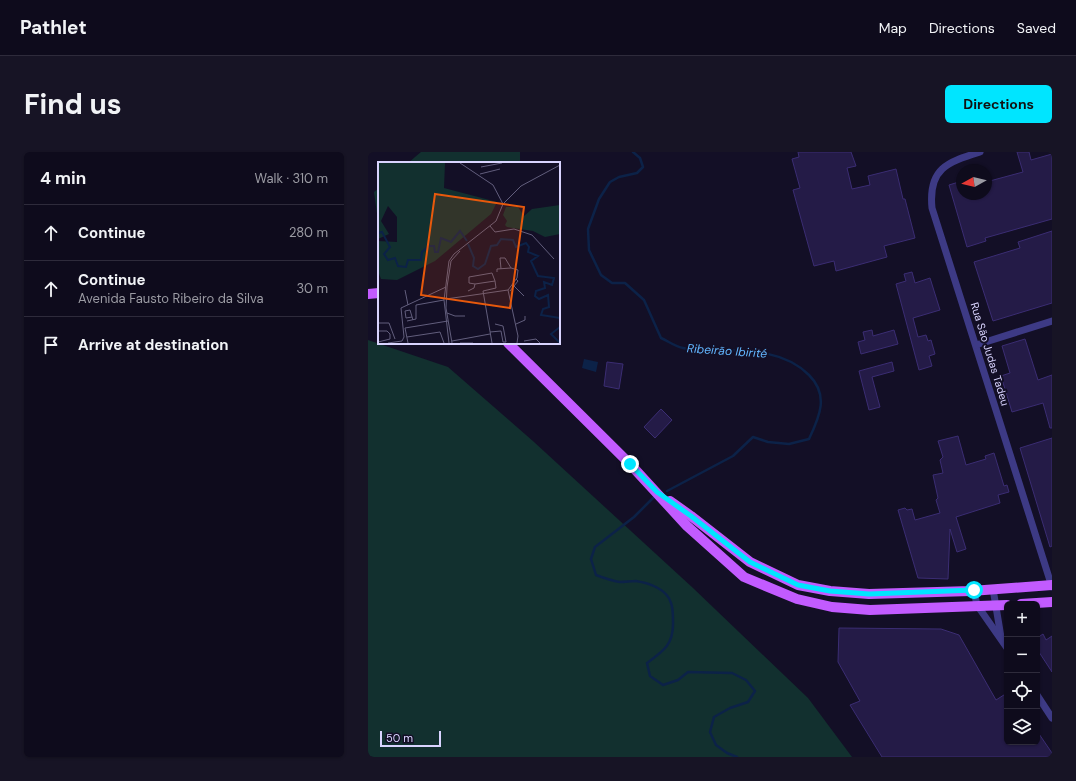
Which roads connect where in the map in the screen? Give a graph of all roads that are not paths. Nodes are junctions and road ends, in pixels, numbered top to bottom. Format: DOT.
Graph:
graph roads {
  1 [pos="980,152"];
  2 [pos="378,293"];
  3 [pos="368,294"];
  4 [pos="1052,321"];
  5 [pos="509,344"];
  6 [pos="976,346"];
  7 [pos="657,492"];
  8 [pos="750,562"];
  9 [pos="744,577"];
  10 [pos="1052,586"];
  11 [pos="993,589"];
  12 [pos="974,590"];
  13 [pos="1052,602"];
  14 [pos="1040,603"];
  15 [pos="1004,605"];
  16 [pos="977,606"];
  17 [pos="995,606"];
  18 [pos="1002,639"];
  19 [pos="1004,643"];
  20 [pos="1040,700"];
  21 [pos="1052,718"];
  1 -- 6 [label="street, Rua São Judas Tadeu"];
  2 -- 3 [label="main road"];
  4 -- 6 [label="street"];
  5 -- 7 [label="main road"];
  6 -- 10 [label="street, Rua São Judas Tadeu"];
  7 -- 8 [label="main road"];
  7 -- 9 [label="main road"];
  8 -- 9 [label="main road"];
  8 -- 12 [label="main road"];
  9 -- 16 [label="main road"];
  10 -- 11 [label="main road"];
  11 -- 12 [label="main road"];
  11 -- 17 [label="street"];
  12 -- 16 [label="street"];
  13 -- 14 [label="main road"];
  15 -- 17 [label="main road"];
  16 -- 17 [label="main road"];
  16 -- 18 [label="street"];
  17 -- 18 [label="street"];
  18 -- 19 [label="street"];
  20 -- 21 [label="street"];
}
